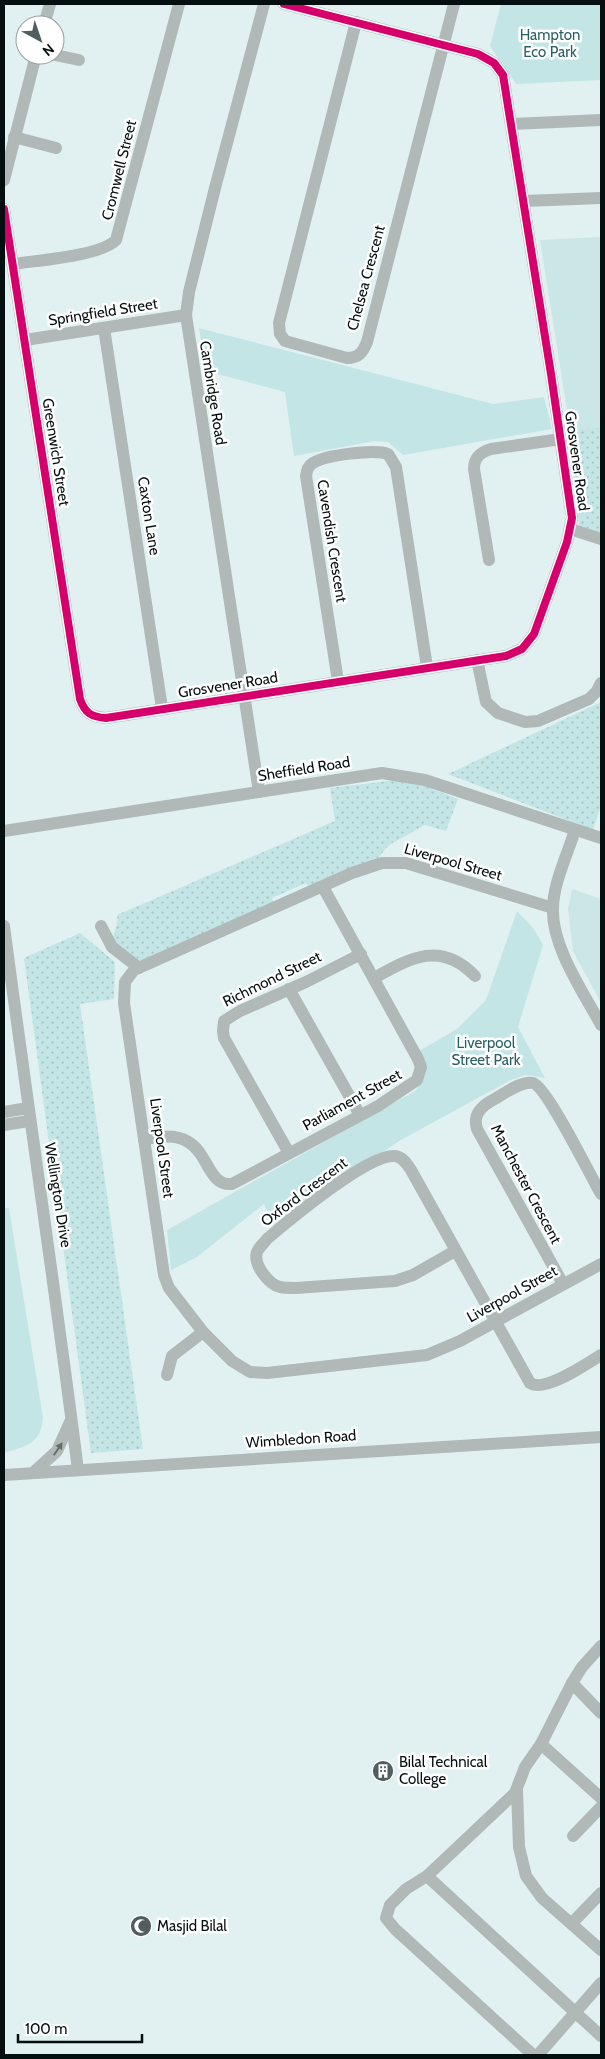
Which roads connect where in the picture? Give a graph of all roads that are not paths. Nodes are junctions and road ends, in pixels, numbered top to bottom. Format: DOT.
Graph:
graph roads {
  1 [pos="178,4"];
  2 [pos="264,4"];
  3 [pos="284,4"];
  4 [pos="454,4"];
  5 [pos="356,22"];
  6 [pos="444,45"];
  7 [pos="65,57"];
  8 [pos="79,60"];
  9 [pos="33,65"];
  10 [pos="601,120"];
  11 [pos="512,124"];
  12 [pos="14,137"];
  13 [pos="56,148"];
  14 [pos="4,180"];
  15 [pos="601,198"];
  16 [pos="524,202"];
  17 [pos="4,209"];
  18 [pos="14,264"];
  19 [pos="186,315"];
  20 [pos="104,328"];
  21 [pos="25,340"];
  22 [pos="561,439"];
  23 [pos="570,529"];
  24 [pos="601,539"];
  25 [pos="489,560"];
  26 [pos="477,660"];
  27 [pos="426,667"];
  28 [pos="338,681"];
  29 [pos="601,683"];
  30 [pos="244,697"];
  31 [pos="80,699"];
  32 [pos="162,708"];
  33 [pos="259,792"];
  34 [pos="575,830"];
  35 [pos="4,831"];
  36 [pos="601,838"];
  37 [pos="323,887"];
  38 [pos="552,908"];
  39 [pos="4,926"];
  40 [pos="102,926"];
  41 [pos="361,954"];
  42 [pos="139,968"];
  43 [pos="475,976"];
  44 [pos="374,978"];
  45 [pos="288,989"];
  46 [pos="601,1025"];
  47 [pos="4,1112"];
  48 [pos="29,1115"];
  49 [pos="360,1115"];
  50 [pos="4,1125"];
  51 [pos="144,1140"];
  52 [pos="289,1153"];
  53 [pos="601,1194"];
  54 [pos="455,1251"];
  55 [pos="601,1264"];
  56 [pos="563,1284"];
  57 [pos="495,1321"];
  58 [pos="203,1332"];
  59 [pos="601,1356"];
  60 [pos="167,1375"];
  61 [pos="72,1417"];
  62 [pos="601,1437"];
  63 [pos="78,1470"];
  64 [pos="32,1473"];
  65 [pos="4,1475"];
  66 [pos="601,1646"];
  67 [pos="572,1683"];
  68 [pos="601,1714"];
  69 [pos="541,1744"];
  70 [pos="517,1790"];
  71 [pos="601,1798"];
  72 [pos="601,1806"];
  73 [pos="573,1836"];
  74 [pos="427,1876"];
  75 [pos="601,1893"];
  76 [pos="573,1922"];
  77 [pos="601,1950"];
  78 [pos="601,1983"];
  79 [pos="576,2012"];
  80 [pos="601,2036"];
  81 [pos="534,2055"];
  82 [pos="538,2055"];
  1 -- 18 [label="street, Cromwell Street"];
  2 -- 19 [label="street, Cambridge Road"];
  3 -- 5 [label="street, Grosvener Road"];
  4 -- 6 [label="street"];
  5 -- 6 [label="street, Grosvener Road"];
  5 -- 6 [label="street, Chelsea Crescent"];
  6 -- 11 [label="street, Grosvener Road"];
  7 -- 8 [label="street"];
  9 -- 12 [label="street"];
  10 -- 11 [label="street"];
  11 -- 16 [label="street, Grosvener Road"];
  12 -- 13 [label="street"];
  12 -- 14 [label="street"];
  15 -- 16 [label="street"];
  16 -- 22 [label="street, Grosvener Road"];
  17 -- 18 [label="street, Greenwich Street"];
  18 -- 21 [label="street, Greenwich Street"];
  19 -- 20 [label="street, Springfield Street"];
  19 -- 30 [label="street, Cambridge Road"];
  20 -- 21 [label="street, Springfield Street"];
  20 -- 32 [label="street, Caxton Lane"];
  21 -- 31 [label="street, Greenwich Street"];
  22 -- 23 [label="street, Grosvener Road"];
  22 -- 25 [label="street"];
  23 -- 24 [label="street"];
  23 -- 26 [label="street, Grosvener Road"];
  26 -- 27 [label="street, Grosvener Road"];
  26 -- 29 [label="street"];
  27 -- 28 [label="street, Grosvener Road"];
  27 -- 28 [label="street, Cavendish Crescent"];
  28 -- 30 [label="street, Grosvener Road"];
  30 -- 32 [label="street, Grosvener Road"];
  30 -- 33 [label="street, Cambridge Road"];
  31 -- 32 [label="street, Grosvener Road"];
  33 -- 34 [label="street, Sheffield Road"];
  33 -- 35 [label="street, Sheffield Road"];
  34 -- 36 [label="street, Sheffield Road"];
  34 -- 38 [label="street"];
  37 -- 38 [label="street, Liverpool Street"];
  37 -- 41 [label="street, Parliament Street"];
  37 -- 42 [label="street, Liverpool Street"];
  38 -- 46 [label="street"];
  39 -- 48 [label="street, Wellington Drive"];
  40 -- 42 [label="street"];
  41 -- 44 [label="street, Parliament Street"];
  41 -- 45 [label="street, Richmond Street"];
  42 -- 51 [label="street, Liverpool Street"];
  43 -- 44 [label="street"];
  44 -- 49 [label="street, Parliament Street"];
  45 -- 49 [label="street"];
  45 -- 52 [label="street, Richmond Street"];
  47 -- 48 [label="street"];
  48 -- 50 [label="street"];
  48 -- 61 [label="street, Wellington Drive"];
  49 -- 52 [label="street, Parliament Street"];
  51 -- 52 [label="street, Parliament Street"];
  51 -- 58 [label="street, Liverpool Street"];
  53 -- 56 [label="street, Manchester Crescent"];
  54 -- 54 [label="street, Oxford Crescent"];
  54 -- 57 [label="street, Oxford Crescent"];
  55 -- 56 [label="street, Liverpool Street"];
  56 -- 57 [label="street, Liverpool Street"];
  57 -- 58 [label="street, Liverpool Street"];
  57 -- 59 [label="street, Oxford Crescent"];
  58 -- 60 [label="street"];
  61 -- 63 [label="street, Wellington Drive"];
  64 -- 61 [label="street, one-way"];
  62 -- 63 [label="street, Wimbledon Road"];
  63 -- 64 [label="street, Wimbledon Road"];
  64 -- 65 [label="street, Wimbledon Road"];
  66 -- 67 [label="street"];
  67 -- 68 [label="street"];
  67 -- 69 [label="street"];
  69 -- 70 [label="street"];
  69 -- 71 [label="street"];
  70 -- 74 [label="street"];
  70 -- 76 [label="street"];
  72 -- 73 [label="street"];
  74 -- 79 [label="street"];
  74 -- 81 [label="street"];
  75 -- 76 [label="street"];
  76 -- 77 [label="street"];
  78 -- 79 [label="street"];
  79 -- 80 [label="street"];
  79 -- 82 [label="street"];
}
